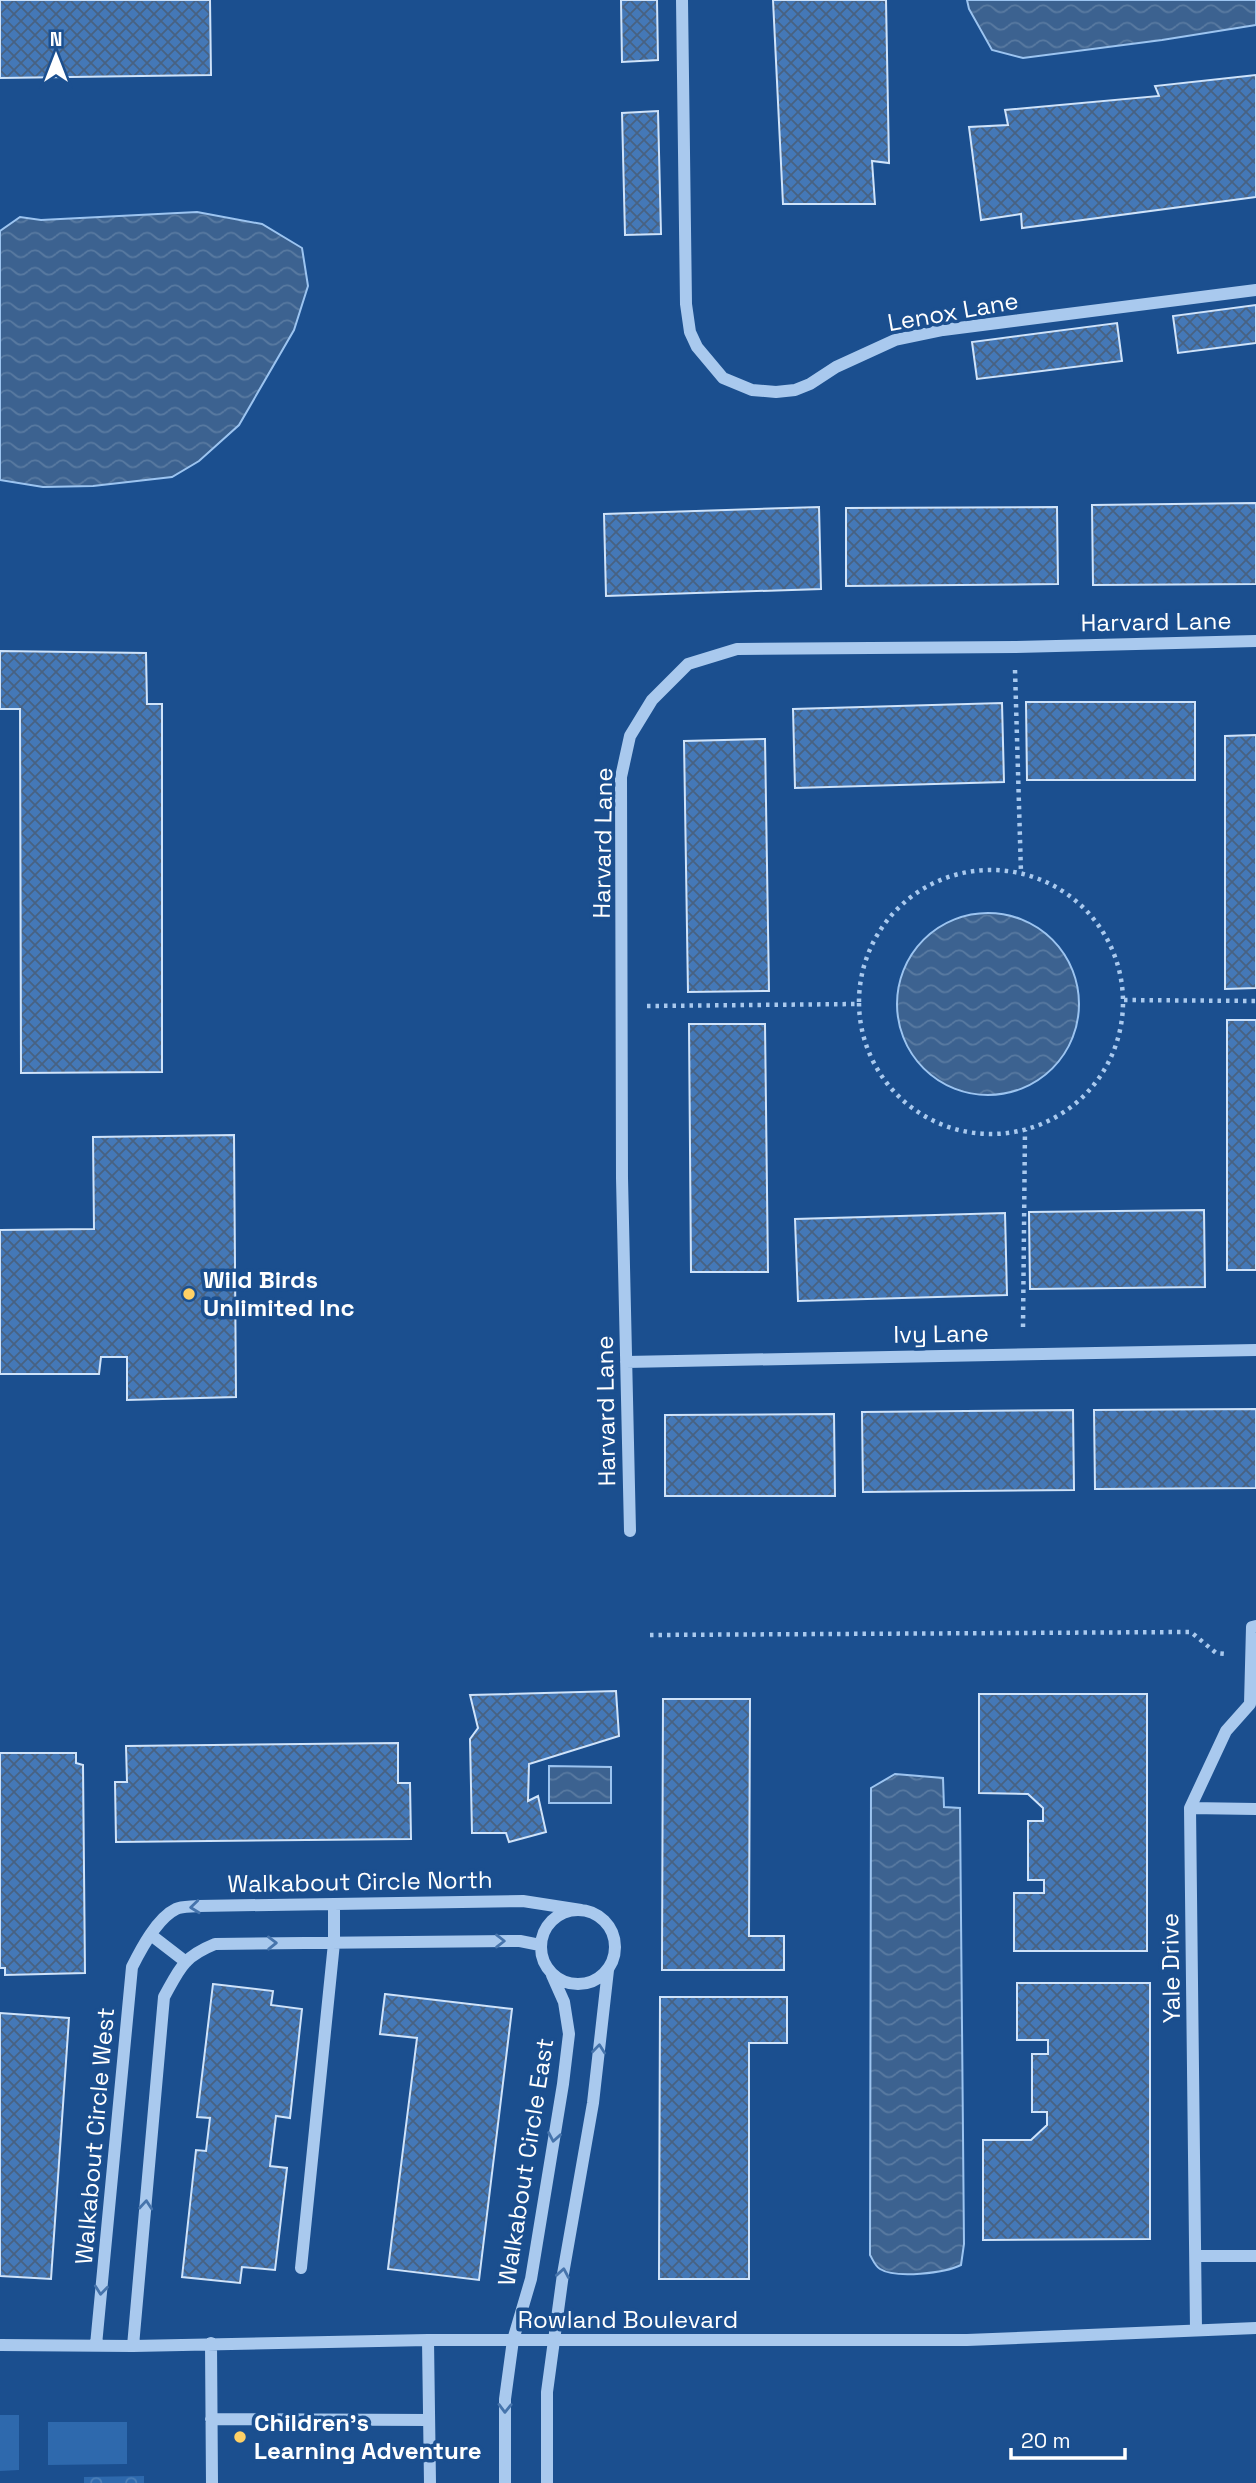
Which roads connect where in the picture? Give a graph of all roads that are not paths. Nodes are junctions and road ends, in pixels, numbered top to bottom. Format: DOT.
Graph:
graph roads {
  1 [pos="682,0"];
  2 [pos="1256,290"];
  3 [pos="1256,641"];
  4 [pos="1256,1350"];
  5 [pos="626,1363"];
  6 [pos="630,1531"];
  7 [pos="1256,1626"];
  8 [pos="1253,1705"];
  9 [pos="1190,1808"];
  10 [pos="1256,1809"];
  11 [pos="334,1904"];
  12 [pos="581,1910"];
  13 [pos="151,1935"];
  14 [pos="334,1942"];
  15 [pos="540,1945"];
  16 [pos="186,1962"];
  17 [pos="608,1970"];
  18 [pos="552,1975"];
  19 [pos="1196,2256"];
  20 [pos="1256,2256"];
  21 [pos="301,2268"];
  22 [pos="1256,2328"];
  23 [pos="1196,2330"];
  24 [pos="428,2340"];
  25 [pos="513,2340"];
  26 [pos="554,2341"];
  27 [pos="212,2343"];
  28 [pos="0,2344"];
  29 [pos="96,2346"];
  30 [pos="133,2346"];
  31 [pos="212,2419"];
  32 [pos="429,2420"];
  33 [pos="212,2483"];
  34 [pos="430,2483"];
  35 [pos="505,2483"];
  36 [pos="547,2483"];
  1 -- 2 [label="street, Lenox Lane"];
  3 -- 5 [label="street, Harvard Lane"];
  4 -- 5 [label="street, Ivy Lane"];
  5 -- 6 [label="street, Harvard Lane"];
  7 -- 8 [label="street, Yale Drive"];
  8 -- 9 [label="street, Yale Drive"];
  9 -- 10 [label="street"];
  9 -- 19 [label="street, Yale Drive"];
  11 -- 12 [label="street, Walkabout Circle North"];
  11 -- 13 [label="street, Walkabout Circle North, one-way"];
  11 -- 14 [label="street"];
  12 -- 15 [label="street"];
  12 -- 17 [label="street"];
  13 -- 16 [label="street"];
  13 -- 29 [label="street, Walkabout Circle West, one-way"];
  14 -- 15 [label="street, one-way"];
  16 -- 14 [label="street, one-way"];
  14 -- 21 [label="street"];
  15 -- 18 [label="street"];
  30 -- 16 [label="street, one-way"];
  17 -- 18 [label="street"];
  26 -- 17 [label="street, one-way"];
  18 -- 25 [label="street, Walkabout Circle East, one-way"];
  19 -- 20 [label="street"];
  19 -- 23 [label="street, Yale Drive"];
  22 -- 23 [label="street, Rowland Boulevard"];
  23 -- 26 [label="street, Rowland Boulevard"];
  24 -- 25 [label="street, Rowland Boulevard"];
  24 -- 27 [label="street, Rowland Boulevard"];
  24 -- 32 [label="street"];
  25 -- 26 [label="street, Rowland Boulevard"];
  25 -- 35 [label="street, Walkabout Circle East, one-way"];
  26 -- 36 [label="street"];
  27 -- 30 [label="street, Rowland Boulevard"];
  27 -- 31 [label="street"];
  28 -- 29 [label="street, Rowland Boulevard"];
  29 -- 30 [label="street, Rowland Boulevard"];
  31 -- 32 [label="street"];
  31 -- 33 [label="street"];
  32 -- 34 [label="street"];
}
